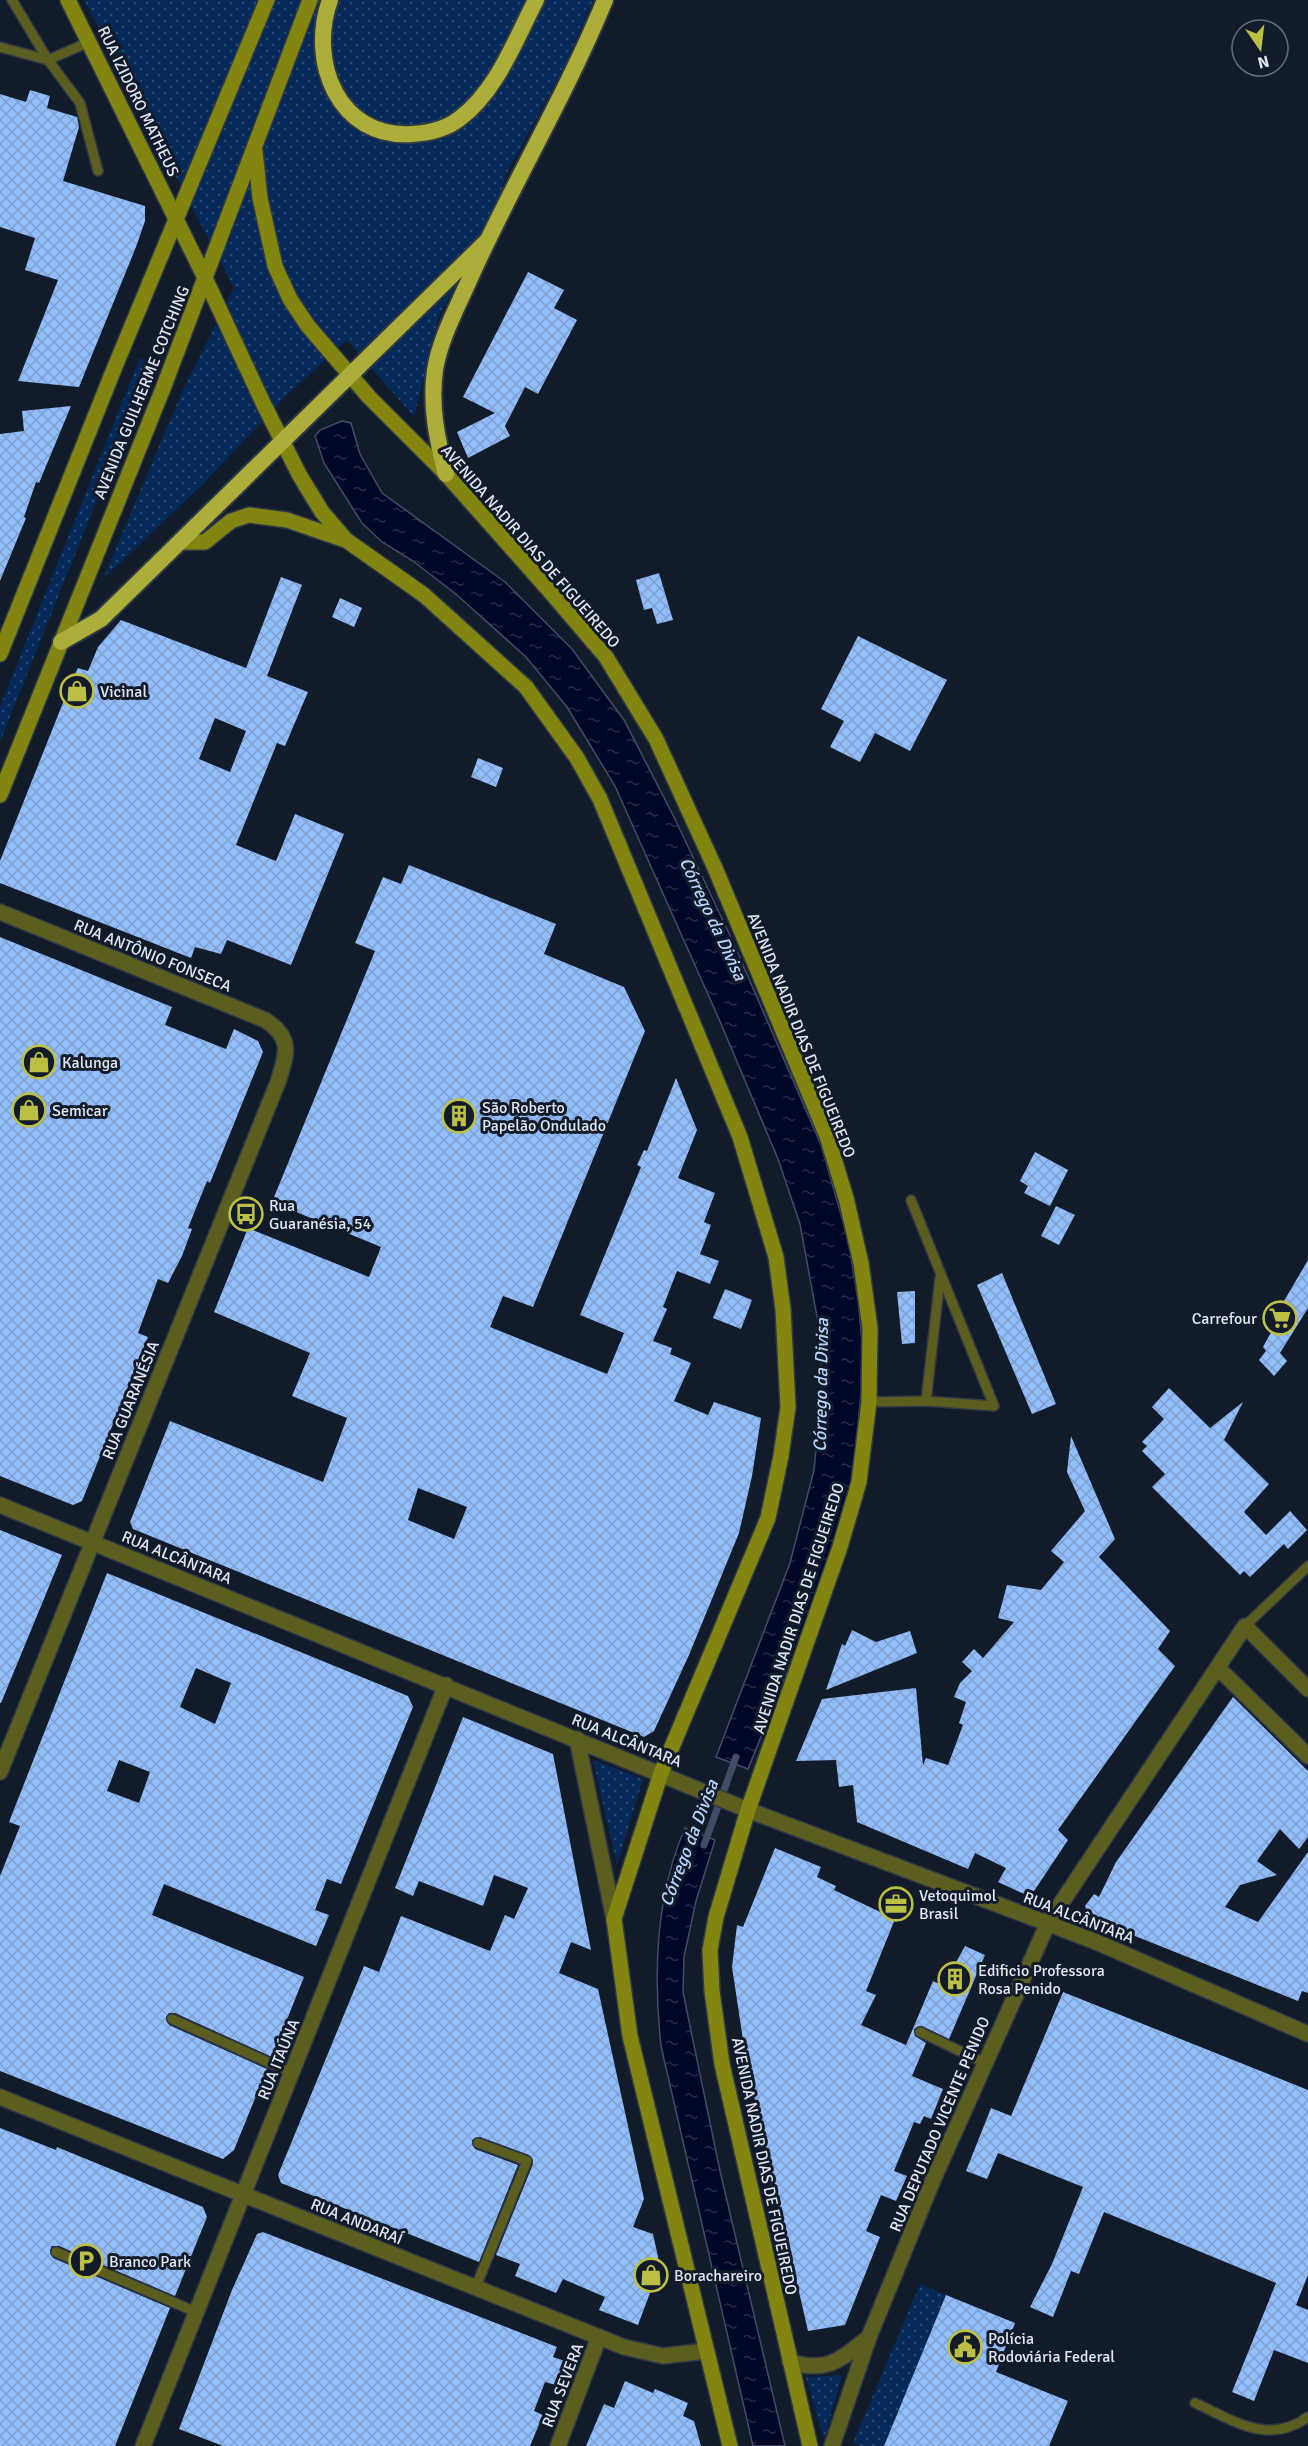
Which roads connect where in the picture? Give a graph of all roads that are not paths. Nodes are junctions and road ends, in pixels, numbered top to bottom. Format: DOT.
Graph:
graph roads {
  1 [pos="12,0"];
  2 [pos="68,0"];
  3 [pos="267,0"];
  4 [pos="310,0"];
  5 [pos="330,0"];
  6 [pos="536,0"];
  7 [pos="604,0"];
  8 [pos="89,42"];
  9 [pos="0,47"];
  10 [pos="48,60"];
  11 [pos="255,151"];
  12 [pos="98,171"];
  13 [pos="176,218"];
  14 [pos="487,242"];
  15 [pos="206,278"];
  16 [pos="351,375"];
  17 [pos="283,441"];
  18 [pos="446,474"];
  19 [pos="346,540"];
  20 [pos="180,542"];
  21 [pos="61,642"];
  22 [pos="0,654"];
  23 [pos="0,795"];
  24 [pos="0,912"];
  25 [pos="286,1041"];
  26 [pos="910,1200"];
  27 [pos="941,1276"];
  28 [pos="926,1401"];
  29 [pos="869,1402"];
  30 [pos="0,1505"];
  31 [pos="92,1542"];
  32 [pos="1308,1566"];
  33 [pos="1245,1626"];
  34 [pos="1219,1668"];
  35 [pos="446,1685"];
  36 [pos="1308,1689"];
  37 [pos="577,1738"];
  38 [pos="1308,1756"];
  39 [pos="0,1772"];
  40 [pos="661,1773"];
  41 [pos="748,1810"];
  42 [pos="614,1919"];
  43 [pos="1047,1923"];
  44 [pos="172,2019"];
  45 [pos="920,2032"];
  46 [pos="1308,2034"];
  47 [pos="985,2063"];
  48 [pos="292,2073"];
  49 [pos="0,2097"];
  50 [pos="478,2143"];
  51 [pos="243,2194"];
  52 [pos="56,2252"];
  53 [pos="475,2289"];
  54 [pos="196,2312"];
  55 [pos="599,2337"];
  56 [pos="869,2337"];
  57 [pos="706,2351"];
  58 [pos="790,2362"];
  59 [pos="1195,2403"];
  60 [pos="1308,2417"];
  61 [pos="143,2446"];
  62 [pos="558,2446"];
  63 [pos="730,2446"];
  64 [pos="810,2446"];
  65 [pos="832,2446"];
  1 -- 10 [label="lane"];
  2 -- 8 [label="main road, RUA IZIDORO MATHEUS"];
  3 -- 13 [label="main road, AVENIDA GUILHERME COTCHING"];
  4 -- 11 [label="main road, AVENIDA GUILHERME COTCHING"];
  5 -- 6 [label="highway"];
  7 -- 14 [label="highway"];
  8 -- 10 [label="lane"];
  8 -- 13 [label="main road, RUA IZIDORO MATHEUS"];
  9 -- 10 [label="lane"];
  10 -- 12 [label="lane"];
  11 -- 15 [label="main road, AVENIDA GUILHERME COTCHING"];
  11 -- 16 [label="main road, AVENIDA NADIR DIAS DE FIGUEIREDO"];
  13 -- 15 [label="main road, RUA IZIDORO MATHEUS"];
  13 -- 22 [label="main road, AVENIDA GUILHERME COTCHING"];
  14 -- 16 [label="highway"];
  14 -- 18 [label="highway"];
  15 -- 17 [label="main road"];
  15 -- 21 [label="main road, AVENIDA GUILHERME COTCHING"];
  16 -- 17 [label="highway"];
  16 -- 18 [label="main road, AVENIDA NADIR DIAS DE FIGUEIREDO"];
  17 -- 19 [label="main road"];
  17 -- 20 [label="highway"];
  18 -- 29 [label="main road, AVENIDA NADIR DIAS DE FIGUEIREDO"];
  19 -- 20 [label="main road"];
  19 -- 40 [label="main road"];
  20 -- 21 [label="highway"];
  21 -- 23 [label="main road, AVENIDA GUILHERME COTCHING"];
  24 -- 25 [label="street, RUA ANTÔNIO FONSECA"];
  25 -- 31 [label="street, RUA GUARANÉSIA"];
  26 -- 27 [label="lane"];
  27 -- 28 [label="lane"];
  27 -- 28 [label="lane"];
  28 -- 29 [label="lane"];
  29 -- 41 [label="main road, AVENIDA NADIR DIAS DE FIGUEIREDO"];
  30 -- 31 [label="street, RUA ALCÂNTARA"];
  31 -- 35 [label="street, RUA ALCÂNTARA"];
  31 -- 39 [label="street, RUA GUARANÉSIA"];
  32 -- 33 [label="lane"];
  33 -- 34 [label="street, RUA DEPUTADO VICENTE PENIDO"];
  33 -- 36 [label="street"];
  34 -- 38 [label="street"];
  34 -- 43 [label="street, RUA DEPUTADO VICENTE PENIDO"];
  35 -- 37 [label="street, RUA ALCÂNTARA"];
  35 -- 48 [label="street, RUA ITAÚNA"];
  37 -- 40 [label="street, RUA ALCÂNTARA"];
  37 -- 42 [label="street"];
  40 -- 41 [label="street, RUA ALCÂNTARA"];
  40 -- 42 [label="main road"];
  41 -- 43 [label="street, RUA ALCÂNTARA"];
  41 -- 58 [label="main road, AVENIDA NADIR DIAS DE FIGUEIREDO"];
  42 -- 57 [label="main road"];
  43 -- 46 [label="street, RUA ALCÂNTARA"];
  43 -- 47 [label="street, RUA DEPUTADO VICENTE PENIDO"];
  44 -- 48 [label="lane"];
  45 -- 47 [label="lane"];
  47 -- 56 [label="street, RUA DEPUTADO VICENTE PENIDO"];
  48 -- 51 [label="street, RUA ITAÚNA"];
  49 -- 51 [label="street, RUA ANDARAÍ"];
  50 -- 53 [label="lane"];
  51 -- 53 [label="street, RUA ANDARAÍ"];
  51 -- 54 [label="street, RUA ITAÚNA"];
  52 -- 54 [label="lane"];
  53 -- 55 [label="street, RUA ANDARAÍ"];
  54 -- 61 [label="street, RUA ITAÚNA"];
  55 -- 57 [label="street, RUA ANDARAÍ"];
  55 -- 62 [label="street, RUA SEVERA"];
  56 -- 58 [label="street"];
  56 -- 65 [label="street, RUA DEPUTADO VICENTE PENIDO"];
  57 -- 63 [label="main road"];
  58 -- 64 [label="main road, AVENIDA NADIR DIAS DE FIGUEIREDO"];
  59 -- 60 [label="lane"];
}
